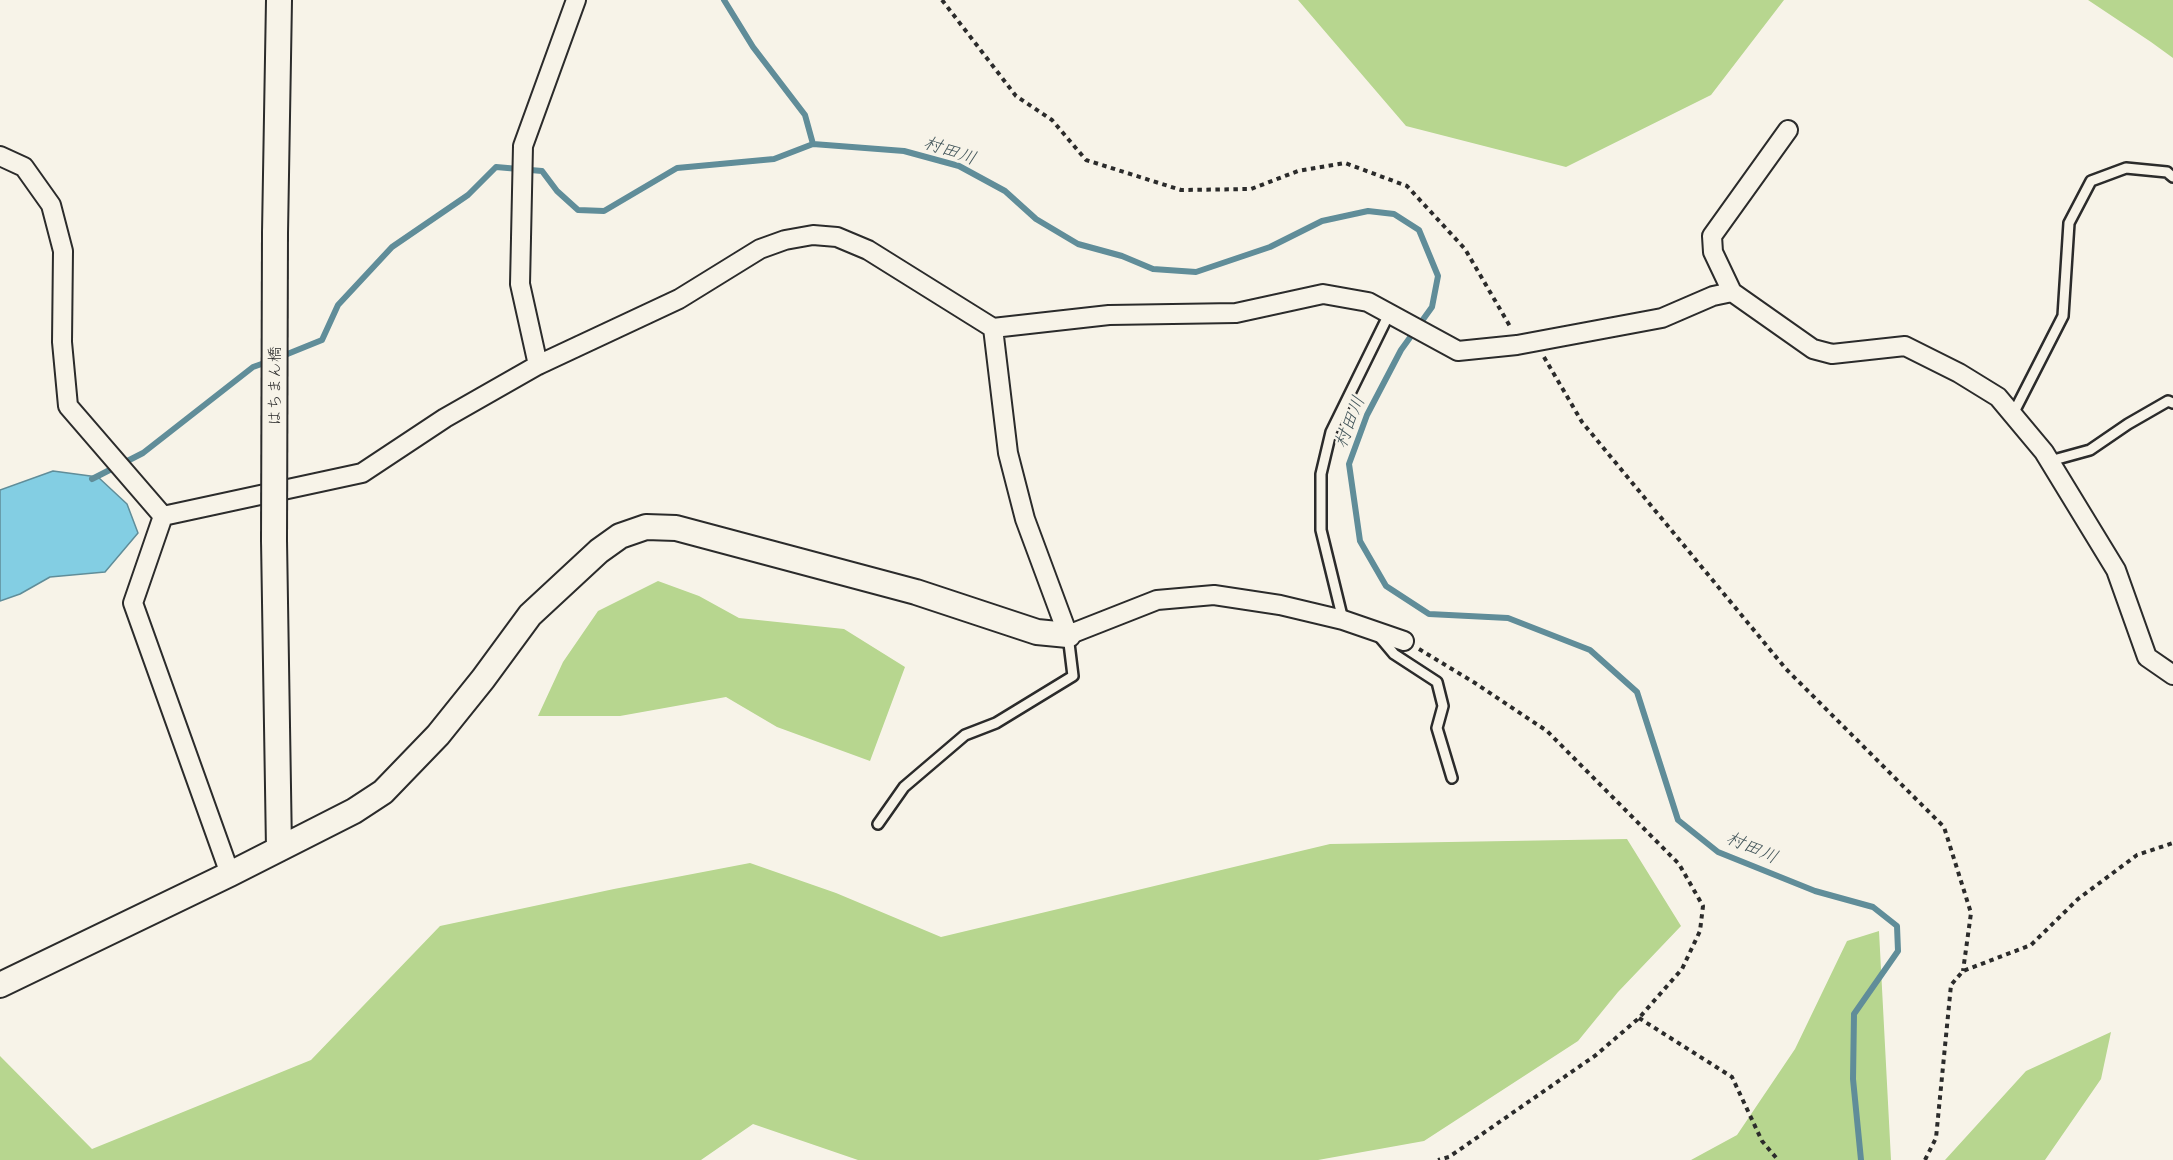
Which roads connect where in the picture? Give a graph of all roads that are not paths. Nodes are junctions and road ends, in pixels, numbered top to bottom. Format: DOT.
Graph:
graph roads {
  1 [pos="279,0"];
  2 [pos="576,0"];
  3 [pos="1788,130"];
  4 [pos="0,156"];
  5 [pos="2173,177"];
  6 [pos="1732,292"];
  7 [pos="1389,314"];
  8 [pos="993,328"];
  9 [pos="538,364"];
  10 [pos="2173,403"];
  11 [pos="2013,414"];
  12 [pos="2050,461"];
  13 [pos="163,516"];
  14 [pos="1343,620"];
  15 [pos="1375,631"];
  16 [pos="1068,635"];
  17 [pos="1404,641"];
  18 [pos="2173,675"];
  19 [pos="1452,778"];
  20 [pos="878,824"];
  21 [pos="279,849"];
  22 [pos="230,874"];
  23 [pos="0,985"];
  1 -- 21 [label="street, はちまん橋, bridge"];
  2 -- 9 [label="street"];
  3 -- 6 [label="street"];
  4 -- 13 [label="street"];
  5 -- 11 [label="lane"];
  6 -- 7 [label="street"];
  6 -- 11 [label="street"];
  7 -- 8 [label="street"];
  7 -- 14 [label="lane"];
  8 -- 9 [label="street"];
  8 -- 16 [label="street"];
  9 -- 13 [label="street"];
  10 -- 12 [label="lane"];
  11 -- 12 [label="street"];
  12 -- 18 [label="street"];
  13 -- 22 [label="street"];
  14 -- 15 [label="street"];
  14 -- 16 [label="street"];
  15 -- 17 [label="street"];
  15 -- 19 [label="lane"];
  16 -- 20 [label="lane"];
  16 -- 21 [label="street"];
  21 -- 22 [label="street"];
  22 -- 23 [label="street"];
}
